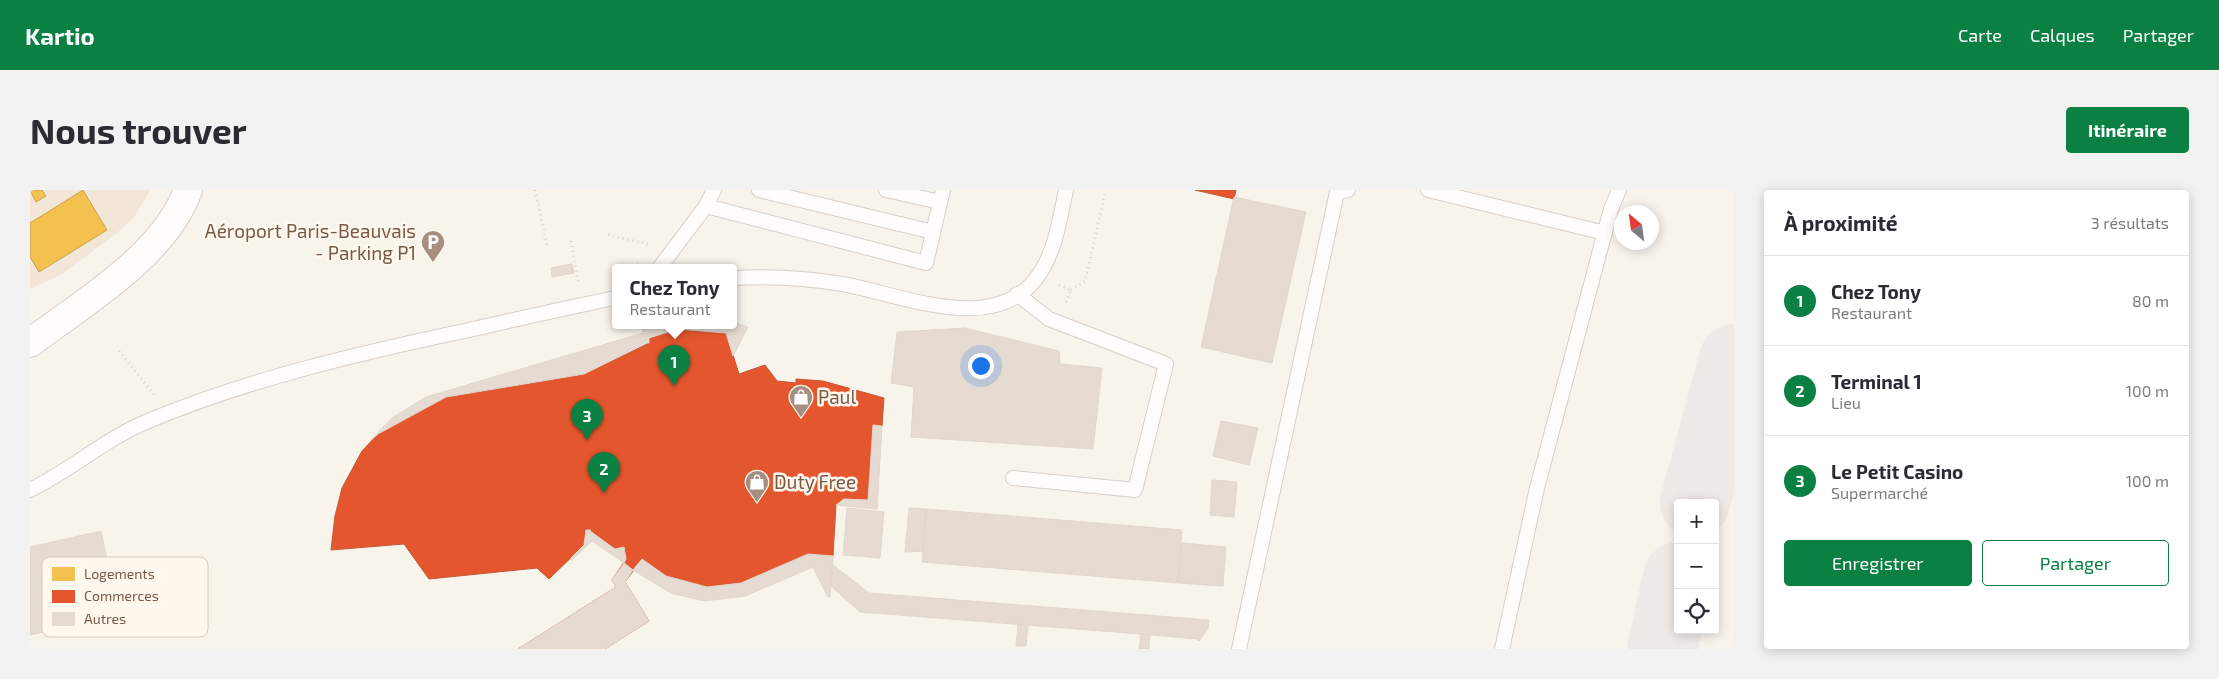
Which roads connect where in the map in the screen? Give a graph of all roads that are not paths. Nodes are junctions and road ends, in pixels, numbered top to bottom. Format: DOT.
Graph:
graph roads {
  1 [pos="188,190"];
  2 [pos="714,190"];
  3 [pos="759,190"];
  4 [pos="886,190"];
  5 [pos="1066,190"];
  6 [pos="1428,190"];
  7 [pos="1619,190"];
  8 [pos="1341,191"];
  9 [pos="942,196"];
  10 [pos="706,206"];
  11 [pos="933,232"];
  12 [pos="1605,233"];
  13 [pos="662,264"];
  14 [pos="737,278"];
  15 [pos="1017,294"];
  16 [pos="612,298"];
  17 [pos="30,343"];
  18 [pos="1013,478"];
  19 [pos="30,490"];
  20 [pos="1239,649"];
  21 [pos="1502,649"];
  1 -- 17 [label="street"];
  2 -- 10 [label="lane"];
  3 -- 11 [label="lane"];
  4 -- 9 [label="lane"];
  5 -- 15 [label="lane"];
  6 -- 12 [label="lane"];
  7 -- 12 [label="lane"];
  8 -- 20 [label="lane"];
  9 -- 11 [label="lane"];
  10 -- 11 [label="lane"];
  10 -- 13 [label="lane"];
  12 -- 21 [label="lane"];
  14 -- 15 [label="lane"];
  15 -- 18 [label="lane"];
  16 -- 19 [label="lane"];
}
